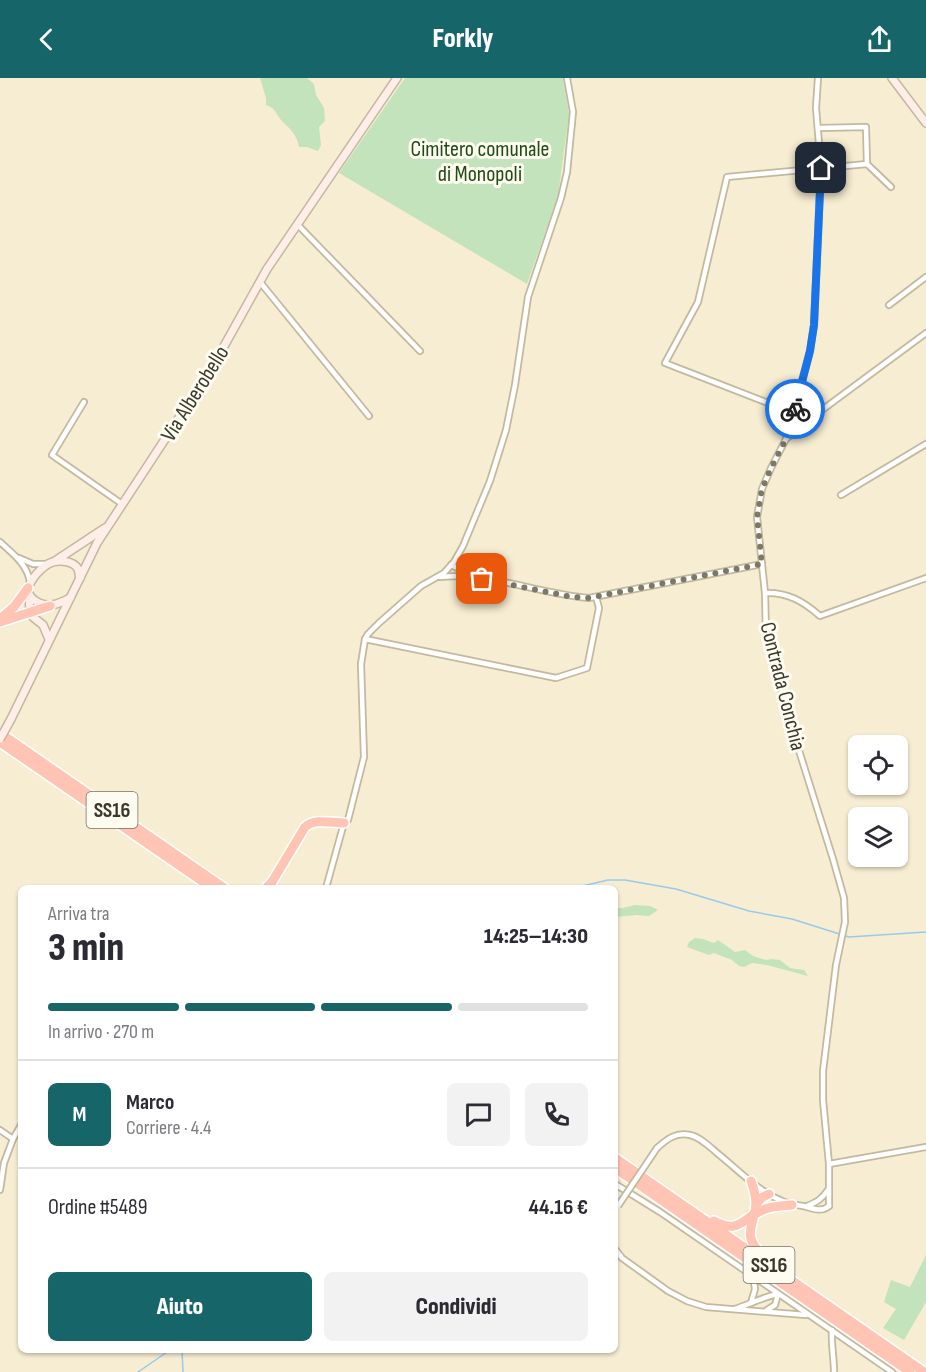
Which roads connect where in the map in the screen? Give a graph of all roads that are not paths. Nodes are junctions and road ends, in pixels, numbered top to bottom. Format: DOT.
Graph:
graph roads {
  1 [pos="397,78"];
  2 [pos="567,78"];
  3 [pos="818,78"];
  4 [pos="893,79"];
  5 [pos="926,123"];
  6 [pos="818,128"];
  7 [pos="867,164"];
  8 [pos="821,168"];
  9 [pos="891,187"];
  10 [pos="297,224"];
  11 [pos="926,278"];
  12 [pos="260,282"];
  13 [pos="889,305"];
  14 [pos="926,333"];
  15 [pos="420,351"];
  16 [pos="84,402"];
  17 [pos="794,413"];
  18 [pos="369,416"];
  19 [pos="786,439"];
  20 [pos="926,444"];
  21 [pos="842,495"];
  22 [pos="122,504"];
  23 [pos="108,526"];
  24 [pos="0,542"];
  25 [pos="17,557"];
  26 [pos="456,558"];
  27 [pos="50,563"];
  28 [pos="762,564"];
  29 [pos="450,567"];
  30 [pos="465,572"];
  31 [pos="458,576"];
  32 [pos="80,578"];
  33 [pos="436,578"];
  34 [pos="926,578"];
  35 [pos="482,579"];
  36 [pos="29,589"];
  37 [pos="765,593"];
  38 [pos="70,597"];
  39 [pos="597,597"];
  40 [pos="50,606"];
  41 [pos="30,613"];
  42 [pos="0,620"];
  43 [pos="49,639"];
  44 [pos="365,639"];
  45 [pos="0,733"];
  46 [pos="0,741"];
  47 [pos="346,822"];
  48 [pos="356,822"];
  49 [pos="184,860"];
  50 [pos="208,885"];
  51 [pos="220,885"];
  52 [pos="229,885"];
  53 [pos="271,885"];
  54 [pos="327,885"];
  55 [pos="0,1130"];
  56 [pos="18,1130"];
  57 [pos="13,1139"];
  58 [pos="926,1147"];
  59 [pos="618,1160"];
  60 [pos="829,1164"];
  61 [pos="618,1170"];
  62 [pos="751,1181"];
  63 [pos="618,1186"];
  64 [pos="829,1189"];
  65 [pos="0,1190"];
  66 [pos="667,1194"];
  67 [pos="769,1194"];
  68 [pos="817,1203"];
  69 [pos="792,1205"];
  70 [pos="618,1206"];
  71 [pos="804,1206"];
  72 [pos="829,1206"];
  73 [pos="760,1207"];
  74 [pos="753,1216"];
  75 [pos="618,1253"];
  76 [pos="784,1275"];
  77 [pos="753,1276"];
  78 [pos="778,1294"];
  79 [pos="751,1304"];
  80 [pos="732,1310"];
  81 [pos="766,1311"];
  82 [pos="809,1315"];
  83 [pos="832,1330"];
  84 [pos="834,1372"];
  85 [pos="892,1372"];
  86 [pos="910,1372"];
  87 [pos="924,1372"];
  1 -- 10 [label="main road, Via Alberobello"];
  2 -- 26 [label="street"];
  3 -- 6 [label="street, Contrada Conchia"];
  4 -- 5 [label="main road"];
  6 -- 7 [label="street"];
  6 -- 8 [label="street, Contrada Conchia"];
  7 -- 8 [label="street"];
  7 -- 9 [label="street"];
  8 -- 17 [label="street, Contrada Conchia"];
  8 -- 17 [label="street"];
  10 -- 12 [label="main road, Via Alberobello"];
  10 -- 15 [label="street"];
  11 -- 13 [label="street"];
  12 -- 18 [label="street"];
  12 -- 22 [label="main road, Via Alberobello"];
  14 -- 19 [label="street"];
  16 -- 22 [label="street"];
  17 -- 19 [label="street, Contrada Conchia"];
  19 -- 28 [label="street, Contrada Conchia"];
  20 -- 21 [label="street"];
  22 -- 23 [label="main road, Via Alberobello"];
  23 -- 27 [label="main road"];
  23 -- 32 [label="main road, Via Alberobello"];
  24 -- 25 [label="street"];
  25 -- 27 [label="street"];
  25 -- 36 [label="street"];
  26 -- 29 [label="street"];
  26 -- 30 [label="street"];
  27 -- 32 [label="main road"];
  27 -- 36 [label="main road"];
  28 -- 37 [label="street, Contrada Conchia"];
  28 -- 39 [label="street"];
  29 -- 30 [label="street"];
  29 -- 31 [label="street"];
  29 -- 33 [label="street"];
  30 -- 35 [label="street"];
  31 -- 33 [label="street"];
  31 -- 35 [label="street"];
  32 -- 38 [label="main road, Via Alberobello"];
  33 -- 44 [label="street"];
  34 -- 37 [label="street"];
  35 -- 39 [label="street"];
  36 -- 40 [label="main road"];
  36 -- 41 [label="main road"];
  36 -- 42 [label="highway"];
  37 -- 60 [label="street, Contrada Conchia"];
  38 -- 40 [label="main road"];
  38 -- 43 [label="main road, Via Alberobello"];
  39 -- 44 [label="street"];
  40 -- 41 [label="highway"];
  41 -- 42 [label="highway"];
  41 -- 43 [label="main road"];
  43 -- 46 [label="main road, Via Alberobello, bridge"];
  44 -- 47 [label="street"];
  45 -- 49 [label="highway, SS16"];
  46 -- 50 [label="highway, SS16"];
  47 -- 48 [label="street"];
  47 -- 53 [label="highway"];
  47 -- 54 [label="street"];
  49 -- 51 [label="highway, SS16"];
  49 -- 52 [label="highway"];
  55 -- 57 [label="street"];
  56 -- 57 [label="street"];
  57 -- 65 [label="street"];
  58 -- 60 [label="street"];
  59 -- 66 [label="highway, SS16"];
  60 -- 64 [label="street, Contrada Conchia"];
  61 -- 86 [label="highway, SS16"];
  62 -- 67 [label="street"];
  62 -- 70 [label="street, bridge"];
  62 -- 73 [label="highway"];
  63 -- 77 [label="street"];
  64 -- 68 [label="street"];
  64 -- 72 [label="street, Contrada Conchia"];
  66 -- 74 [label="highway"];
  66 -- 76 [label="highway, SS16"];
  67 -- 69 [label="street"];
  67 -- 73 [label="highway"];
  68 -- 71 [label="street"];
  68 -- 72 [label="street"];
  69 -- 71 [label="street"];
  69 -- 73 [label="highway"];
  71 -- 72 [label="street"];
  73 -- 74 [label="highway"];
  74 -- 76 [label="highway"];
  75 -- 80 [label="street"];
  76 -- 87 [label="highway, SS16"];
  77 -- 78 [label="street"];
  77 -- 79 [label="street"];
  78 -- 79 [label="street"];
  78 -- 81 [label="street"];
  78 -- 82 [label="street"];
  79 -- 80 [label="street"];
  80 -- 81 [label="street"];
  81 -- 82 [label="street"];
  82 -- 83 [label="street"];
  83 -- 84 [label="street"];
  83 -- 85 [label="street"];
}
